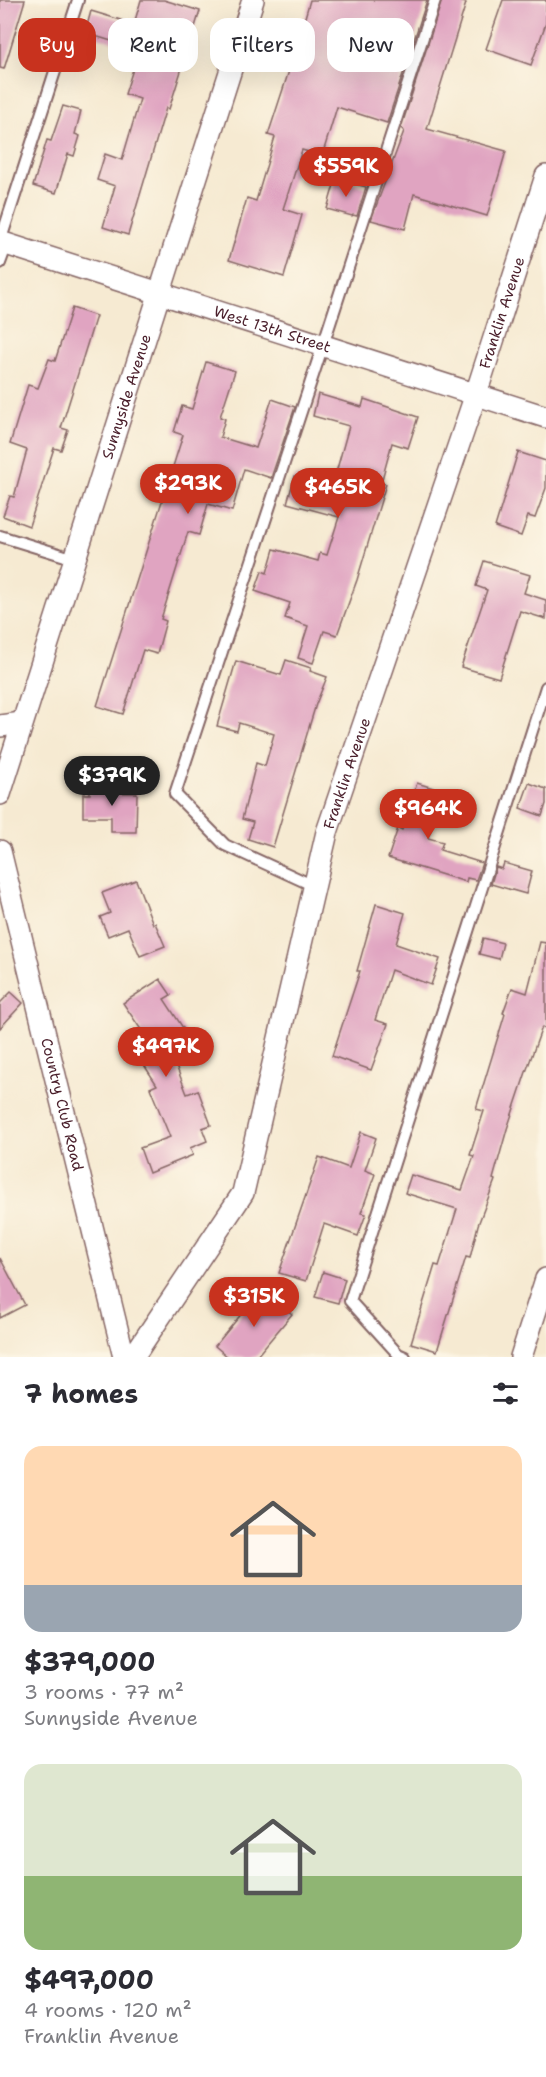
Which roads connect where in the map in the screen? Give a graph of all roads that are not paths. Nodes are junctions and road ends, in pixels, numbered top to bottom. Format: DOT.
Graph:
graph roads {
  1 [pos="78,0"];
  2 [pos="254,0"];
  3 [pos="435,0"];
  4 [pos="546,176"];
  5 [pos="2,250"];
  6 [pos="160,293"];
  7 [pos="323,345"];
  8 [pos="476,394"];
  9 [pos="546,417"];
  10 [pos="0,536"];
  11 [pos="75,559"];
  12 [pos="546,687"];
  13 [pos="22,723"];
  14 [pos="0,726"];
  15 [pos="0,794"];
  16 [pos="0,851"];
  17 [pos="314,886"];
  18 [pos="546,1279"];
  19 [pos="124,1357"];
  20 [pos="133,1357"];
  21 [pos="405,1357"];
  22 [pos="521,1357"];
  1 -- 5 [label="lane"];
  2 -- 6 [label="street, Sunnyside Avenue"];
  3 -- 7 [label="lane"];
  4 -- 8 [label="street, Franklin Avenue"];
  5 -- 6 [label="street, West 13th Street"];
  6 -- 7 [label="street, West 13th Street"];
  6 -- 11 [label="street, Sunnyside Avenue"];
  7 -- 8 [label="street, West 13th Street"];
  7 -- 17 [label="lane"];
  8 -- 9 [label="street, West 13th Street"];
  8 -- 17 [label="street, Franklin Avenue"];
  10 -- 11 [label="lane"];
  11 -- 13 [label="street, Sunnyside Avenue"];
  12 -- 21 [label="lane"];
  13 -- 14 [label="street"];
  13 -- 15 [label="street, Sunnyside Avenue"];
  16 -- 19 [label="street, Country Club Road"];
  17 -- 20 [label="street, Franklin Avenue"];
  18 -- 22 [label="street"];
}
